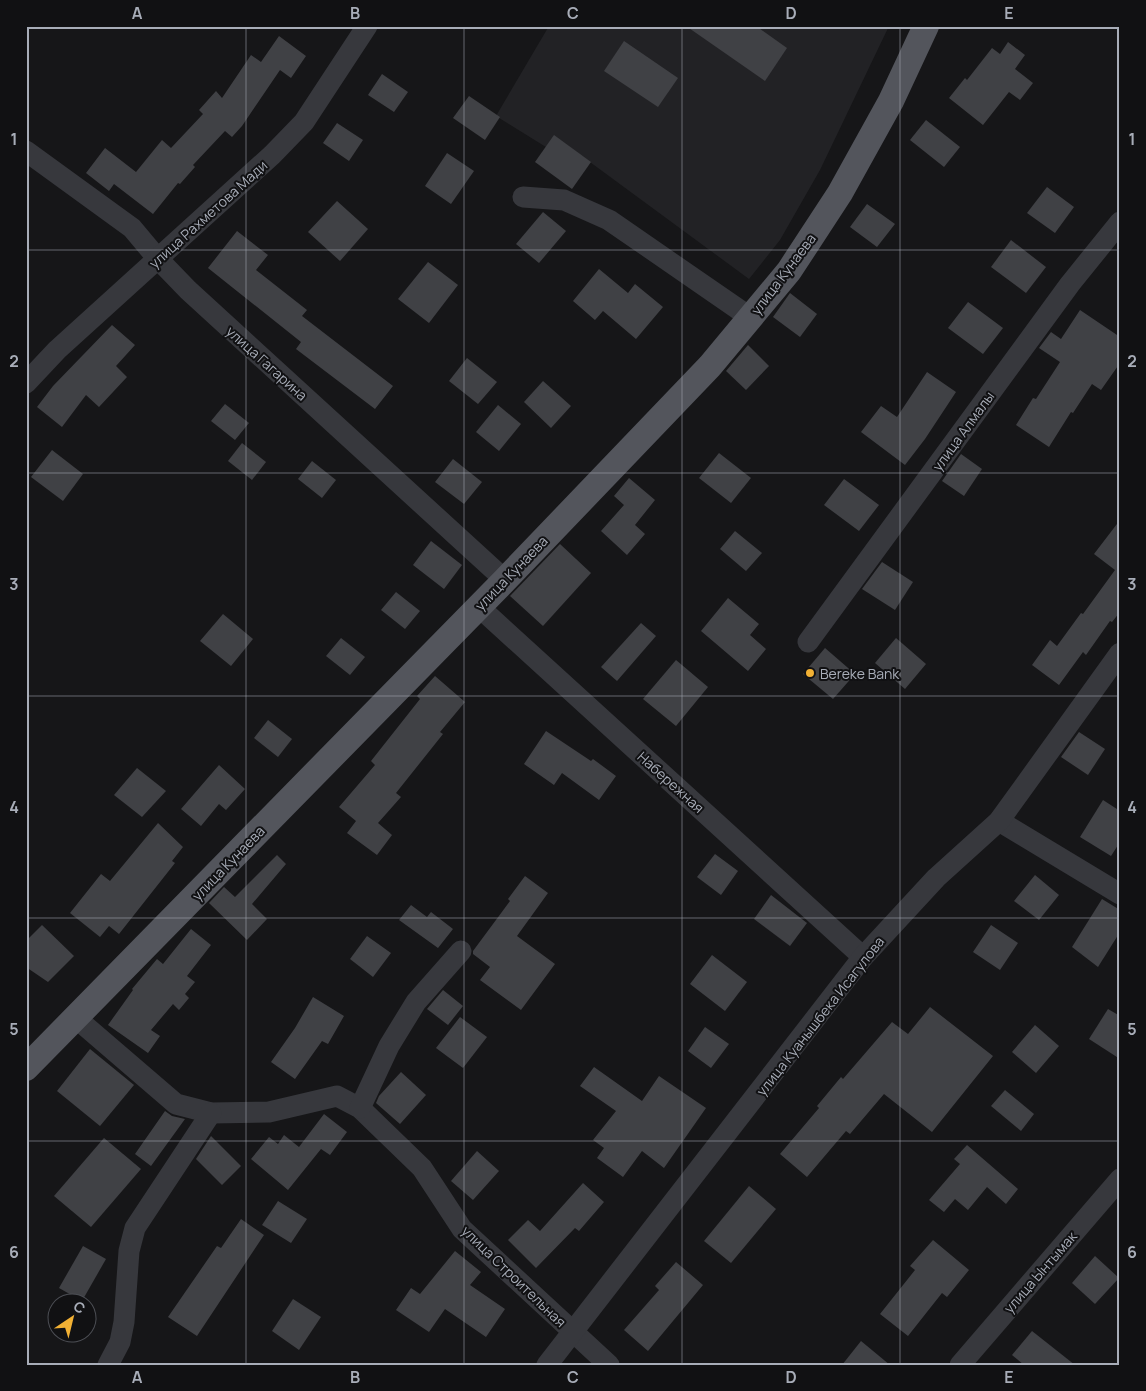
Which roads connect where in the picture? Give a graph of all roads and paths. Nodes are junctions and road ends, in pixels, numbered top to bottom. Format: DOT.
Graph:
graph roads {
  1 [pos="367,26"];
  2 [pos="926,26"];
  3 [pos="26,151"];
  4 [pos="523,197"];
  5 [pos="1120,222"];
  6 [pos="158,259"];
  7 [pos="751,318"];
  8 [pos="26,383"];
  9 [pos="505,580"];
  10 [pos="478,606"];
  11 [pos="808,642"];
  12 [pos="1120,653"];
  13 [pos="998,821"];
  14 [pos="1120,894"];
  15 [pos="461,951"];
  16 [pos="863,957"];
  17 [pos="76,1018"];
  18 [pos="26,1068"];
  19 [pos="360,1108"];
  20 [pos="211,1113"];
  21 [pos="1120,1179"];
  22 [pos="573,1332"];
  23 [pos="108,1365"];
  24 [pos="547,1365"];
  25 [pos="609,1365"];
  26 [pos="960,1365"];
  1 -- 6 [label="street, улица Рахметова Мади"];
  2 -- 7 [label="main road, улица Кунаева"];
  3 -- 6 [label="street, улица Гагарина"];
  4 -- 7 [label="street"];
  5 -- 11 [label="street, улица Алмалы"];
  6 -- 8 [label="street, улица Рахметова Мади"];
  6 -- 9 [label="street, улица Гагарина"];
  7 -- 9 [label="main road, улица Кунаева"];
  9 -- 10 [label="main road, улица Кунаева"];
  10 -- 16 [label="street, Набережная"];
  10 -- 17 [label="main road, улица Кунаева"];
  12 -- 13 [label="street, улица Куанышбека Исагулова"];
  13 -- 14 [label="street"];
  13 -- 16 [label="street, улица Куанышбека Исагулова"];
  15 -- 19 [label="street"];
  16 -- 22 [label="street, улица Куанышбека Исагулова"];
  17 -- 18 [label="main road, улица Кунаева"];
  17 -- 20 [label="street, улица Строительная"];
  19 -- 20 [label="street, улица Строительная"];
  19 -- 22 [label="street, улица Строительная"];
  20 -- 23 [label="street"];
  21 -- 26 [label="street, улица Ынтымак"];
  22 -- 24 [label="street, улица Куанышбека Исагулова"];
  22 -- 25 [label="street, улица Строительная"];
}
